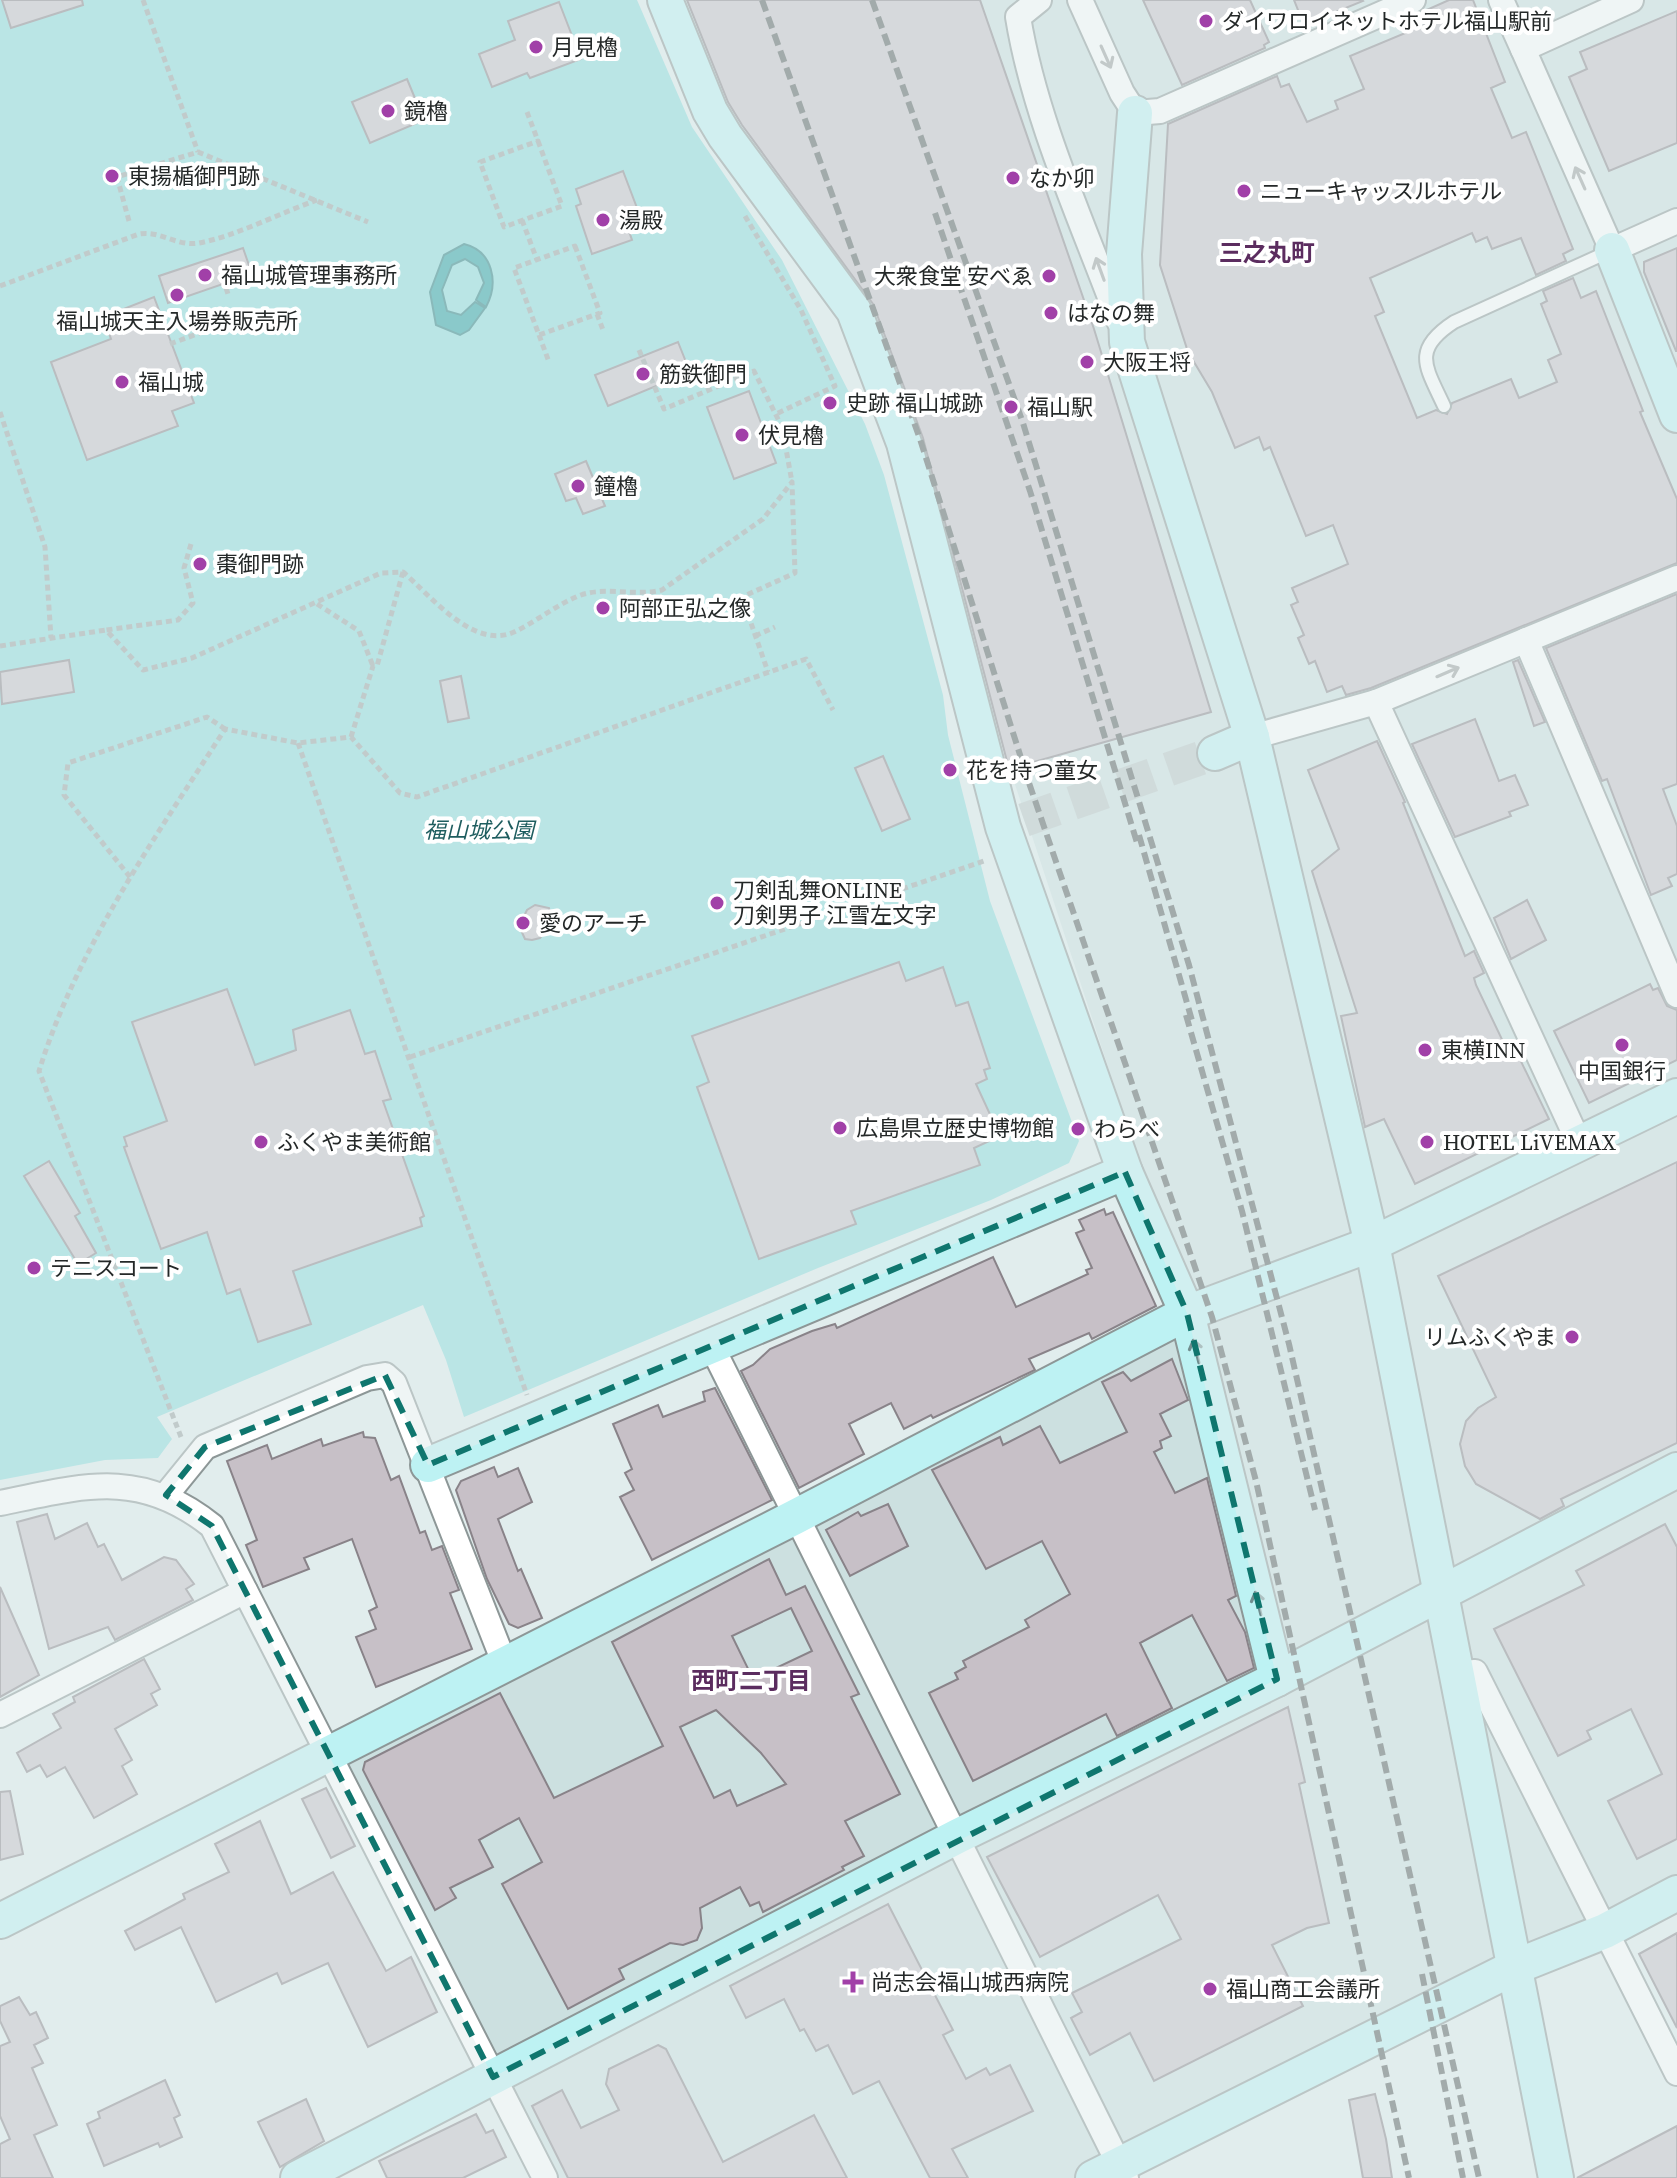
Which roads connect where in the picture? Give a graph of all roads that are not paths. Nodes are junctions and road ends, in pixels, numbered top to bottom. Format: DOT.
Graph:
graph roads {
  1 [pos="665,0"];
  2 [pos="1039,0"];
  3 [pos="1080,0"];
  4 [pos="1413,0"];
  5 [pos="1501,0"];
  6 [pos="1631,0"];
  7 [pos="1523,49"];
  8 [pos="1135,113"];
  9 [pos="1677,221"];
  10 [pos="1612,250"];
  11 [pos="1127,342"];
  12 [pos="1444,406"];
  13 [pos="1677,415"];
  14 [pos="1677,578"];
  15 [pos="1526,640"];
  16 [pos="1376,702"];
  17 [pos="1252,737"];
  18 [pos="1215,753"];
  19 [pos="1677,995"];
  20 [pos="1677,1096"];
  21 [pos="1580,1145"];
  22 [pos="1125,1172"];
  23 [pos="1372,1244"];
  24 [pos="1187,1313"];
  25 [pos="711,1345"];
  26 [pos="428,1465"];
  27 [pos="1677,1470"];
  28 [pos="166,1495"];
  29 [pos="0,1503"];
  30 [pos="795,1517"];
  31 [pos="245,1591"];
  32 [pos="1440,1595"];
  33 [pos="504,1662"];
  34 [pos="1456,1674"];
  35 [pos="1277,1679"];
  36 [pos="0,1715"];
  37 [pos="327,1753"];
  38 [pos="958,1836"];
  39 [pos="1677,1893"];
  40 [pos="0,1921"];
  41 [pos="1605,1931"];
  42 [pos="1515,1967"];
  43 [pos="1677,2073"];
  44 [pos="493,2077"];
  45 [pos="1113,2174"];
  46 [pos="298,2178"];
  47 [pos="545,2178"];
  48 [pos="1556,2178"];
  1 -- 22 [label="street"];
  11 -- 2 [label="street, one-way"];
  3 -- 8 [label="street, one-way"];
  4 -- 8 [label="street"];
  5 -- 7 [label="street"];
  6 -- 7 [label="street"];
  10 -- 7 [label="street, one-way"];
  8 -- 11 [label="street"];
  9 -- 10 [label="street"];
  10 -- 12 [label="lane"];
  10 -- 13 [label="street"];
  11 -- 17 [label="street"];
  14 -- 15 [label="street"];
  16 -- 15 [label="street, one-way"];
  15 -- 19 [label="street"];
  16 -- 17 [label="street"];
  16 -- 21 [label="street"];
  17 -- 18 [label="street"];
  17 -- 23 [label="street"];
  20 -- 21 [label="street"];
  21 -- 23 [label="street"];
  22 -- 24 [label="street"];
  22 -- 25 [label="street"];
  23 -- 24 [label="street"];
  23 -- 32 [label="street"];
  24 -- 30 [label="street"];
  35 -- 24 [label="street, one-way"];
  25 -- 26 [label="street"];
  25 -- 30 [label="street"];
  26 -- 28 [label="street"];
  26 -- 33 [label="street"];
  27 -- 32 [label="street"];
  28 -- 29 [label="street"];
  28 -- 31 [label="street"];
  30 -- 33 [label="street"];
  30 -- 38 [label="street"];
  31 -- 36 [label="street"];
  31 -- 37 [label="street"];
  32 -- 34 [label="street"];
  32 -- 35 [label="street"];
  33 -- 37 [label="street"];
  34 -- 41 [label="street"];
  34 -- 42 [label="street"];
  35 -- 38 [label="street"];
  37 -- 40 [label="street"];
  37 -- 44 [label="street"];
  38 -- 44 [label="street"];
  38 -- 45 [label="street"];
  39 -- 41 [label="street"];
  41 -- 42 [label="street"];
  41 -- 43 [label="street"];
  42 -- 45 [label="street"];
  42 -- 48 [label="street"];
  44 -- 46 [label="street"];
  44 -- 47 [label="street"];
}
